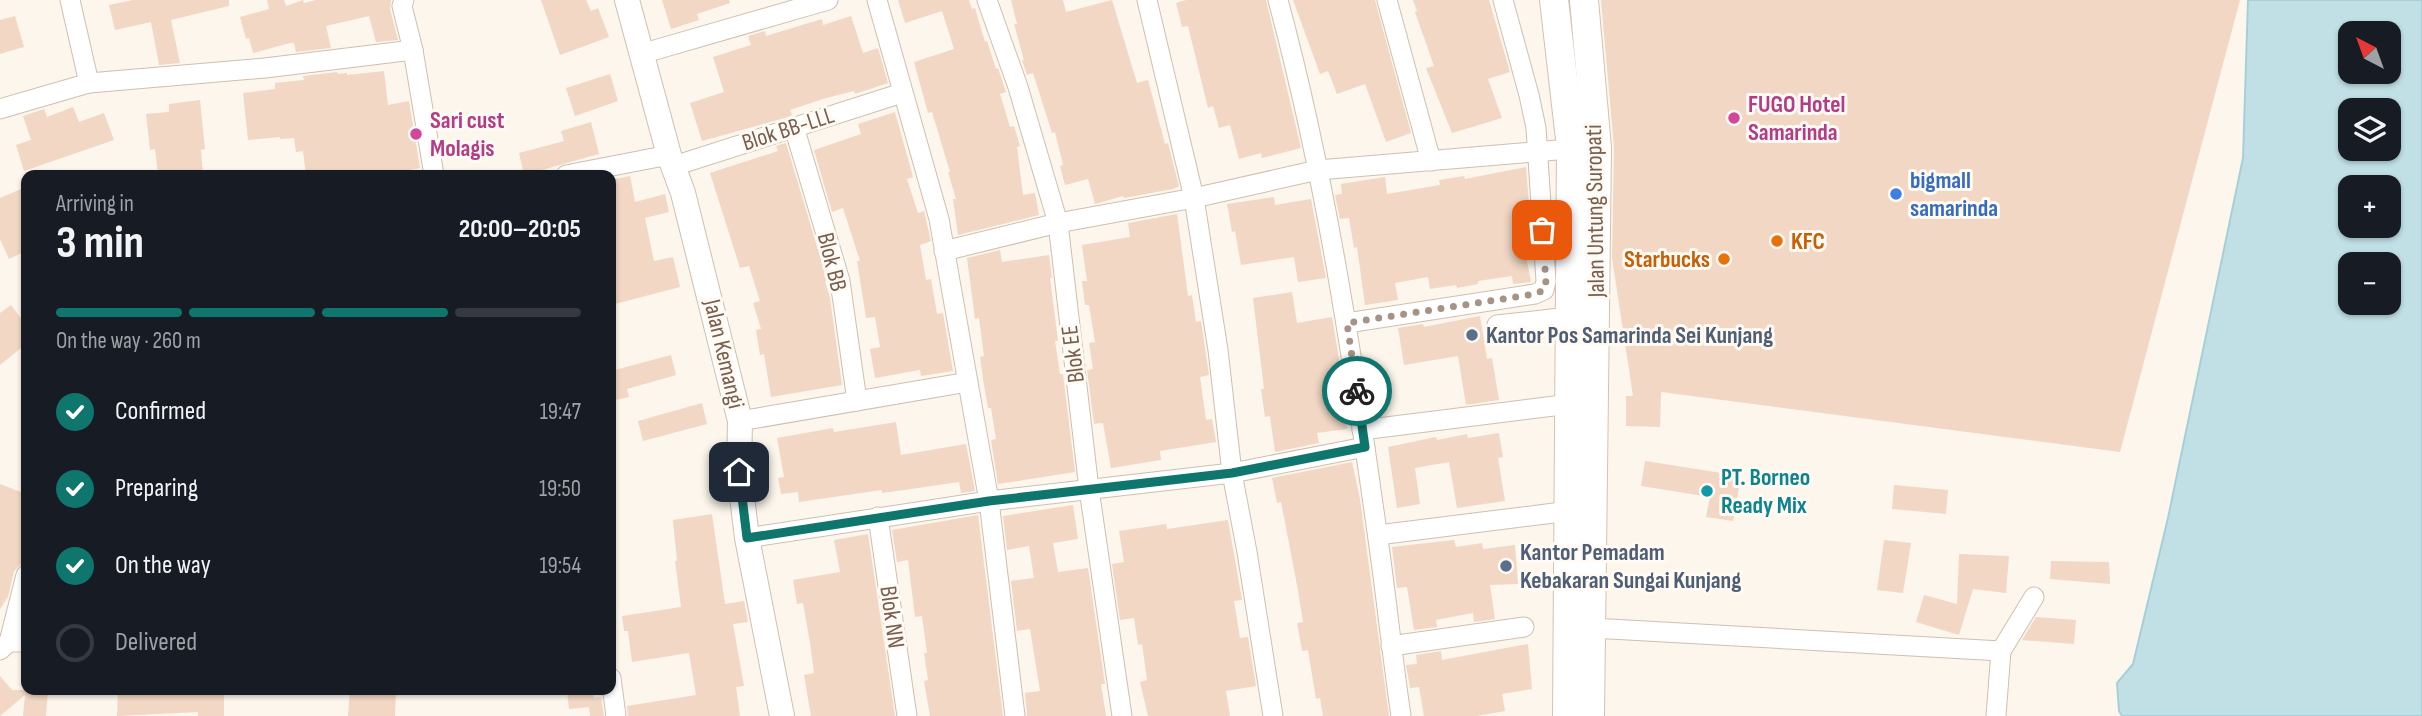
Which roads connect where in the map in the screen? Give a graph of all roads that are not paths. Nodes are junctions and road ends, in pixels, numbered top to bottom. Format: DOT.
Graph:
graph roads {
  1 [pos="70,0"];
  2 [pos="404,0"];
  3 [pos="627,0"];
  4 [pos="828,0"];
  5 [pos="877,0"];
  6 [pos="987,0"];
  7 [pos="1147,0"];
  8 [pos="1278,0"];
  9 [pos="1387,0"];
  10 [pos="1503,0"];
  11 [pos="1554,0"];
  12 [pos="1584,0"];
  13 [pos="413,50"];
  14 [pos="640,54"];
  15 [pos="89,83"];
  16 [pos="902,93"];
  17 [pos="0,109"];
  18 [pos="794,127"];
  19 [pos="1584,148"];
  20 [pos="1537,153"];
  21 [pos="672,160"];
  22 [pos="1431,161"];
  23 [pos="433,170"];
  24 [pos="601,170"];
  25 [pos="1318,170"];
  26 [pos="1194,198"];
  27 [pos="1058,223"];
  28 [pos="944,251"];
  29 [pos="1569,317"];
  30 [pos="1347,323"];
  31 [pos="1497,325"];
  32 [pos="968,382"];
  33 [pos="857,401"];
  34 [pos="1570,404"];
  35 [pos="740,421"];
  36 [pos="1364,439"];
  37 [pos="1232,473"];
  38 [pos="1090,489"];
  39 [pos="989,501"];
  40 [pos="1570,511"];
  41 [pos="878,517"];
  42 [pos="1378,535"];
  43 [pos="747,538"];
  44 [pos="2034,597"];
  45 [pos="21,600"];
  46 [pos="1524,627"];
  47 [pos="1592,628"];
  48 [pos="12,645"];
  49 [pos="1391,646"];
  50 [pos="2001,651"];
  51 [pos="613,695"];
  52 [pos="616,716"];
  53 [pos="782,716"];
  54 [pos="907,716"];
  55 [pos="1015,716"];
  56 [pos="1122,716"];
  57 [pos="1273,716"];
  58 [pos="1401,716"];
  59 [pos="1567,716"];
  60 [pos="1590,716"];
  61 [pos="1996,716"];
  1 -- 15 [label="street"];
  2 -- 13 [label="street"];
  3 -- 14 [label="street, Jalan Kemangi"];
  4 -- 14 [label="street"];
  5 -- 16 [label="street"];
  6 -- 27 [label="street, Blok EE"];
  7 -- 26 [label="street"];
  8 -- 25 [label="street"];
  9 -- 22 [label="street"];
  10 -- 20 [label="street"];
  11 -- 19 [label="main road, Jalan Untung Suropati"];
  12 -- 19 [label="main road, Jalan Untung Suropati"];
  13 -- 15 [label="street"];
  13 -- 23 [label="street"];
  14 -- 21 [label="street, Jalan Kemangi"];
  15 -- 17 [label="street"];
  16 -- 18 [label="street, Blok BB-LLL"];
  16 -- 28 [label="street"];
  18 -- 21 [label="street, Blok BB-LLL"];
  18 -- 33 [label="street, Blok BB"];
  19 -- 20 [label="street"];
  19 -- 29 [label="main road, Jalan Untung Suropati"];
  19 -- 47 [label="main road, Jalan Untung Suropati"];
  20 -- 22 [label="street"];
  20 -- 30 [label="street"];
  21 -- 24 [label="street, Blok BB-LLL"];
  21 -- 35 [label="street, Jalan Kemangi"];
  22 -- 25 [label="street"];
  25 -- 26 [label="street"];
  25 -- 30 [label="street"];
  26 -- 27 [label="street"];
  26 -- 37 [label="street"];
  27 -- 28 [label="street"];
  27 -- 38 [label="street, Blok EE"];
  28 -- 32 [label="street"];
  29 -- 31 [label="street"];
  29 -- 34 [label="main road, Jalan Untung Suropati"];
  30 -- 36 [label="street"];
  32 -- 33 [label="street"];
  32 -- 39 [label="street"];
  33 -- 35 [label="street"];
  34 -- 36 [label="street"];
  34 -- 40 [label="main road, Jalan Untung Suropati"];
  35 -- 43 [label="street, Jalan Kemangi"];
  36 -- 37 [label="street"];
  36 -- 42 [label="street"];
  37 -- 38 [label="street"];
  37 -- 57 [label="street"];
  38 -- 39 [label="street"];
  38 -- 56 [label="street, Blok EE"];
  39 -- 41 [label="street"];
  39 -- 55 [label="street"];
  40 -- 42 [label="street"];
  40 -- 59 [label="main road, Jalan Untung Suropati"];
  41 -- 43 [label="street"];
  41 -- 54 [label="street, Blok NN"];
  42 -- 49 [label="street"];
  43 -- 53 [label="street, Jalan Kemangi"];
  44 -- 50 [label="street"];
  45 -- 48 [label="street"];
  46 -- 49 [label="street"];
  47 -- 50 [label="street"];
  47 -- 60 [label="main road, Jalan Untung Suropati"];
  49 -- 58 [label="street"];
  50 -- 61 [label="street"];
  51 -- 52 [label="street"];
}
